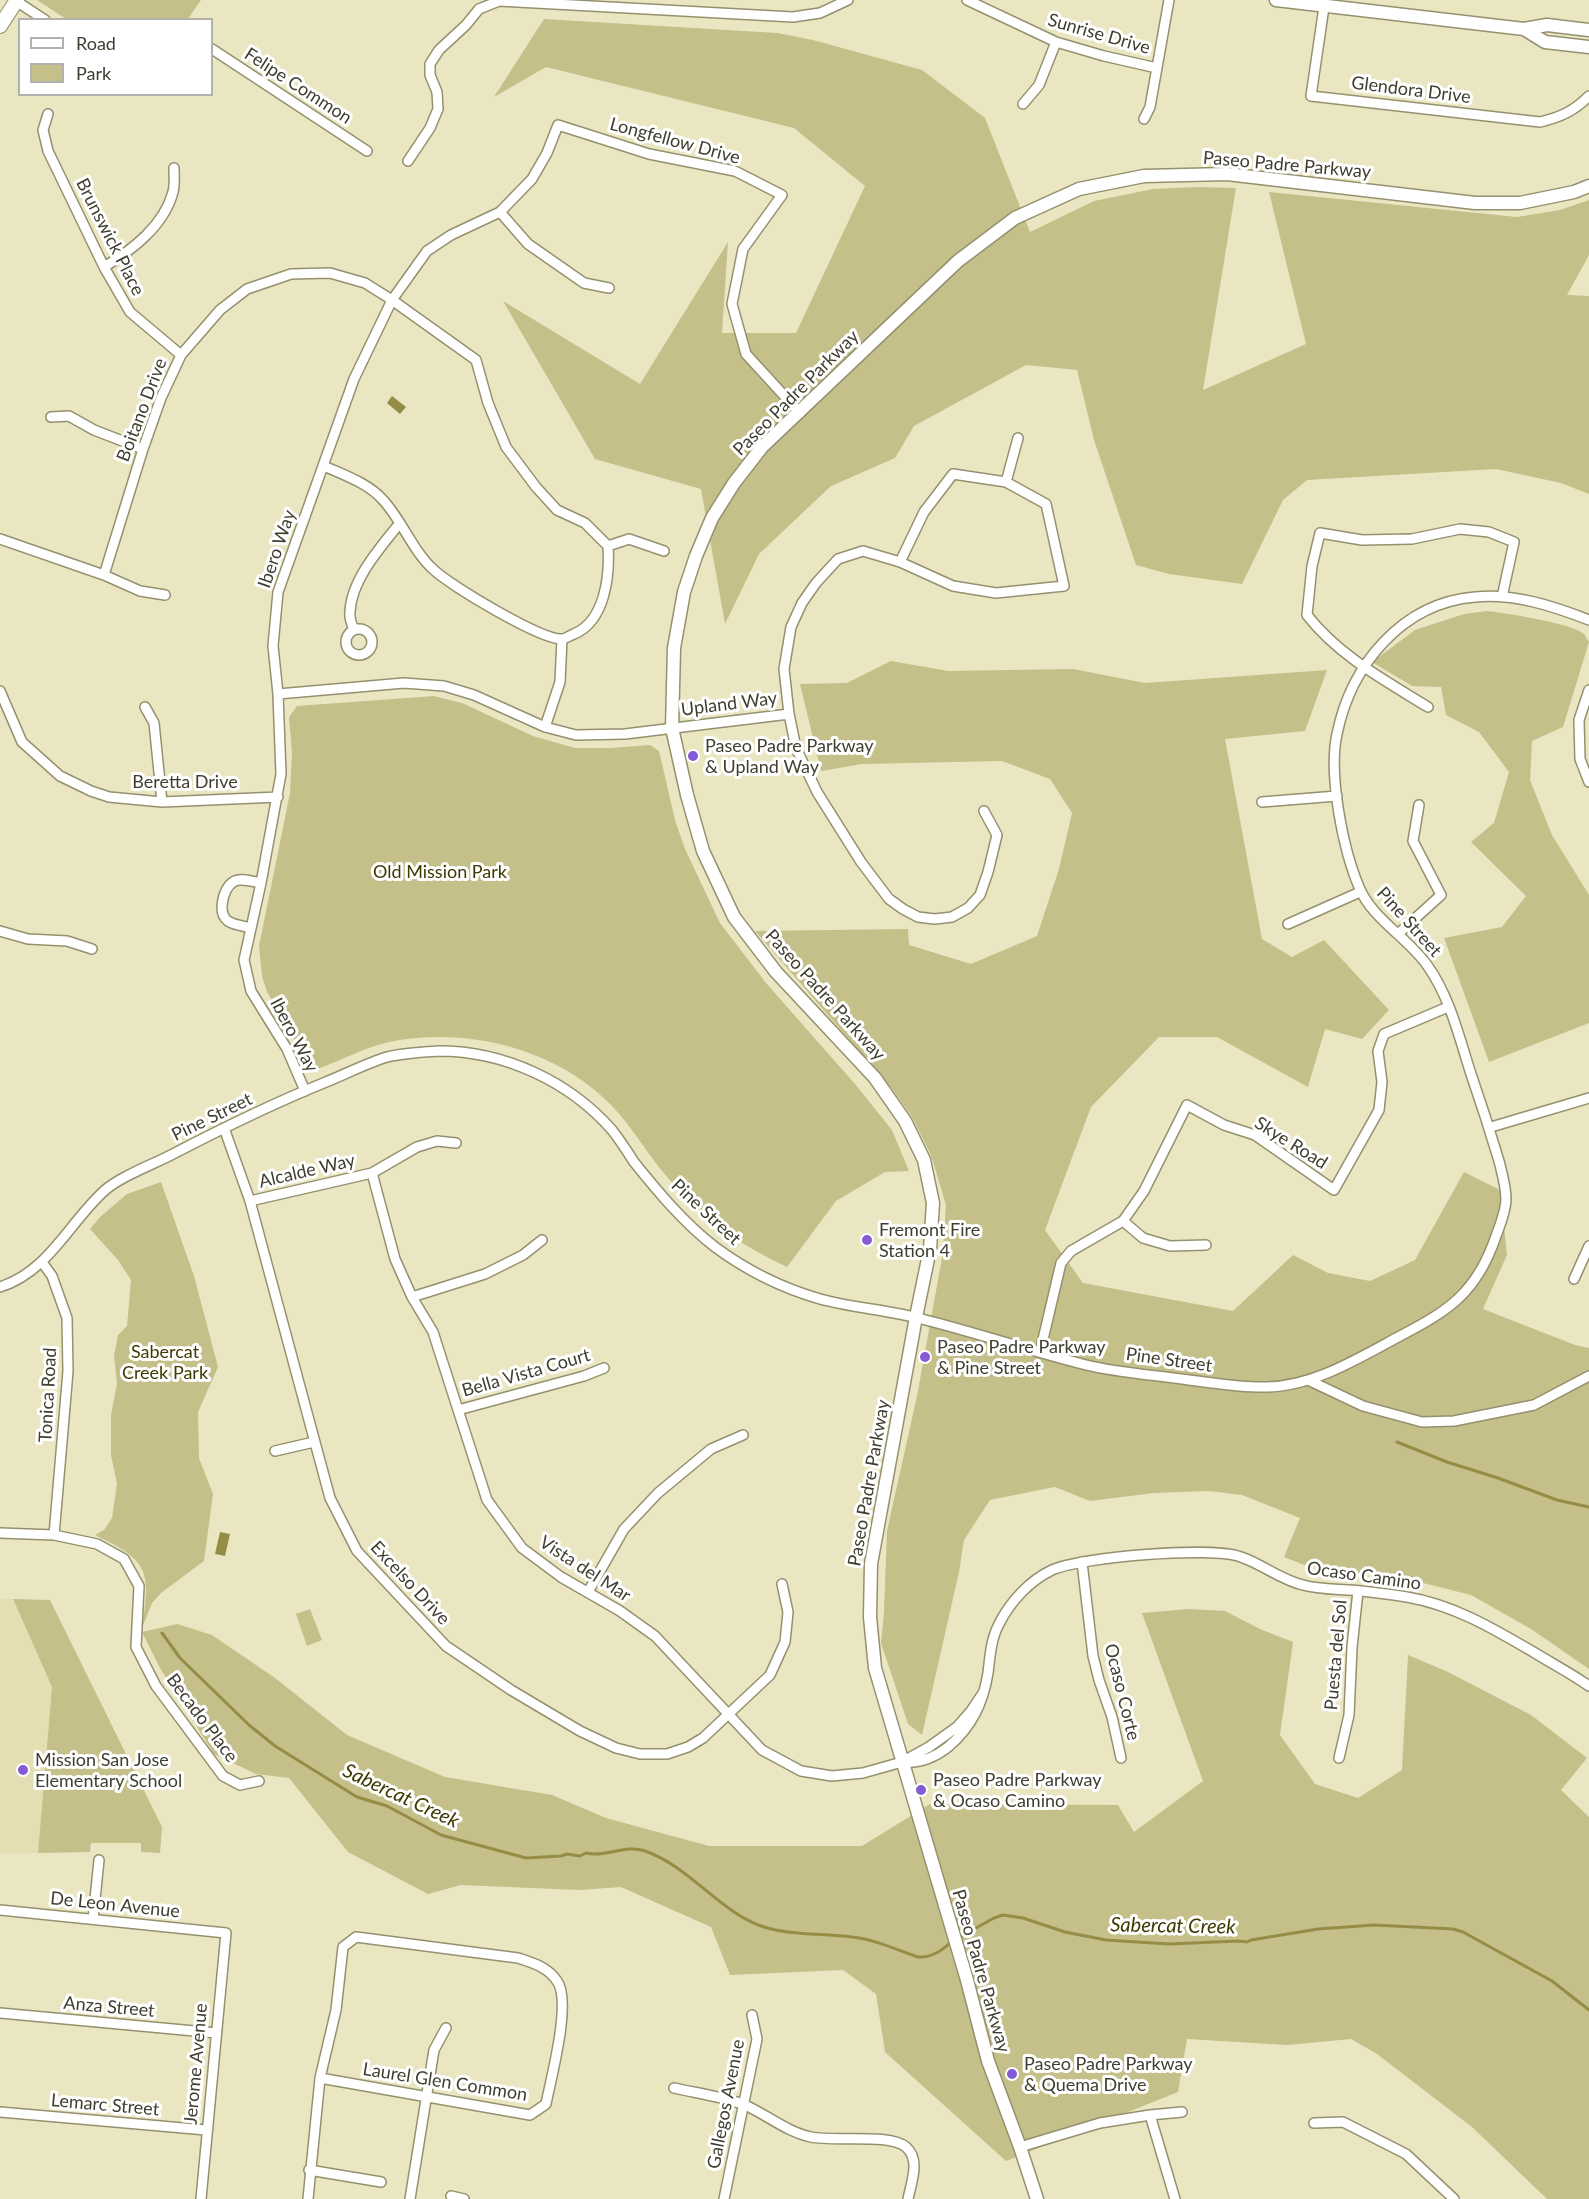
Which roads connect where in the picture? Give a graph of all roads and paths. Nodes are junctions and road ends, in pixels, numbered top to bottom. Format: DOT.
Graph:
graph roads {
  1 [pos="16,0"];
  2 [pos="848,0"];
  3 [pos="967,0"];
  4 [pos="1169,0"];
  5 [pos="1276,0"];
  6 [pos="1324,7"];
  7 [pos="42,18"];
  8 [pos="0,26"];
  9 [pos="1524,29"];
  10 [pos="1589,30"];
  11 [pos="1056,42"];
  12 [pos="1589,47"];
  13 [pos="213,50"];
  14 [pos="1157,68"];
  15 [pos="1589,96"];
  16 [pos="1023,104"];
  17 [pos="48,114"];
  18 [pos="1144,119"];
  19 [pos="558,125"];
  20 [pos="367,152"];
  21 [pos="408,161"];
  22 [pos="174,168"];
  23 [pos="1589,186"];
  24 [pos="500,212"];
  25 [pos="104,267"];
  26 [pos="609,288"];
  27 [pos="392,300"];
  28 [pos="181,355"];
  29 [pos="800,413"];
  30 [pos="51,417"];
  31 [pos="1018,438"];
  32 [pos="143,448"];
  33 [pos="324,466"];
  34 [pos="1005,482"];
  35 [pos="399,524"];
  36 [pos="0,539"];
  37 [pos="608,546"];
  38 [pos="664,551"];
  39 [pos="900,562"];
  40 [pos="104,576"];
  41 [pos="165,595"];
  42 [pos="1502,597"];
  43 [pos="1589,620"];
  44 [pos="354,630"];
  45 [pos="562,639"];
  46 [pos="1362,666"];
  47 [pos="1589,690"];
  48 [pos="0,691"];
  49 [pos="278,694"];
  50 [pos="145,707"];
  51 [pos="1428,707"];
  52 [pos="789,714"];
  53 [pos="545,727"];
  54 [pos="672,728"];
  55 [pos="1589,782"];
  56 [pos="1337,796"];
  57 [pos="278,797"];
  58 [pos="162,802"];
  59 [pos="1263,802"];
  60 [pos="1419,805"];
  61 [pos="984,811"];
  62 [pos="261,883"];
  63 [pos="1360,892"];
  64 [pos="1288,924"];
  65 [pos="251,928"];
  66 [pos="0,931"];
  67 [pos="1398,934"];
  68 [pos="92,949"];
  69 [pos="1448,1007"];
  70 [pos="305,1090"];
  71 [pos="1589,1098"];
  72 [pos="1489,1126"];
  73 [pos="224,1128"];
  74 [pos="456,1143"];
  75 [pos="372,1173"];
  76 [pos="250,1201"];
  77 [pos="1123,1221"];
  78 [pos="542,1240"];
  79 [pos="1206,1245"];
  80 [pos="1589,1246"];
  81 [pos="42,1263"];
  82 [pos="1574,1279"];
  83 [pos="0,1287"];
  84 [pos="412,1297"];
  85 [pos="916,1317"];
  86 [pos="1040,1352"];
  87 [pos="604,1368"];
  88 [pos="1589,1376"];
  89 [pos="1308,1380"];
  90 [pos="458,1410"];
  91 [pos="743,1435"];
  92 [pos="314,1442"];
  93 [pos="275,1451"];
  94 [pos="0,1533"];
  95 [pos="54,1535"];
  96 [pos="1082,1562"];
  97 [pos="782,1584"];
  98 [pos="1358,1591"];
  99 [pos="588,1592"];
  100 [pos="1589,1686"];
  101 [pos="728,1714"];
  102 [pos="1121,1758"];
  103 [pos="1339,1758"];
  104 [pos="902,1762"];
  105 [pos="259,1781"];
  106 [pos="99,1860"];
  107 [pos="0,1910"];
  108 [pos="93,1919"];
  109 [pos="226,1933"];
  110 [pos="0,2013"];
  111 [pos="752,2015"];
  112 [pos="446,2028"];
  113 [pos="216,2033"];
  114 [pos="320,2078"];
  115 [pos="674,2088"];
  116 [pos="427,2096"];
  117 [pos="744,2105"];
  118 [pos="0,2112"];
  119 [pos="1182,2112"];
  120 [pos="1150,2115"];
  121 [pos="1314,2123"];
  122 [pos="206,2130"];
  123 [pos="1020,2146"];
  124 [pos="309,2170"];
  125 [pos="381,2182"];
  126 [pos="451,2196"];
  127 [pos="201,2199"];
  128 [pos="308,2199"];
  129 [pos="410,2199"];
  130 [pos="464,2199"];
  131 [pos="724,2199"];
  132 [pos="908,2199"];
  133 [pos="1037,2199"];
  134 [pos="1175,2199"];
  135 [pos="1454,2199"];
  1 -- 7 [label="street"];
  1 -- 8 [label="main road"];
  2 -- 21 [label="street"];
  3 -- 11 [label="street, Sunrise Drive"];
  4 -- 14 [label="street"];
  5 -- 6 [label="main road"];
  6 -- 9 [label="main road"];
  6 -- 15 [label="street, Glendora Drive"];
  9 -- 10 [label="main road"];
  9 -- 12 [label="main road"];
  11 -- 14 [label="street, Sunrise Drive"];
  11 -- 16 [label="street"];
  13 -- 20 [label="street, Felipe Common"];
  14 -- 18 [label="street"];
  17 -- 25 [label="street, Brunswick Place"];
  19 -- 24 [label="street, Ibero Way"];
  19 -- 29 [label="street, Longfellow Drive"];
  22 -- 25 [label="street"];
  23 -- 29 [label="main road, Paseo Padre Parkway"];
  24 -- 26 [label="street"];
  24 -- 27 [label="street, Ibero Way"];
  25 -- 28 [label="street, Brunswick Place"];
  27 -- 28 [label="street, Boitano Drive"];
  27 -- 33 [label="street, Ibero Way"];
  27 -- 37 [label="street, Boitano Drive"];
  28 -- 32 [label="street, Boitano Drive"];
  29 -- 54 [label="main road, Paseo Padre Parkway"];
  30 -- 32 [label="street"];
  31 -- 34 [label="street"];
  32 -- 40 [label="street, Boitano Drive"];
  33 -- 35 [label="street"];
  33 -- 49 [label="street, Ibero Way"];
  34 -- 39 [label="street"];
  34 -- 39 [label="street"];
  35 -- 44 [label="street"];
  35 -- 45 [label="street"];
  36 -- 40 [label="street"];
  37 -- 38 [label="street"];
  37 -- 45 [label="street"];
  39 -- 52 [label="street"];
  40 -- 41 [label="street"];
  42 -- 43 [label="street, Pine Street"];
  42 -- 46 [label="street, Pine Street"];
  42 -- 46 [label="street"];
  45 -- 53 [label="street"];
  46 -- 51 [label="street"];
  46 -- 56 [label="street, Pine Street"];
  47 -- 55 [label="street"];
  48 -- 58 [label="street, Beretta Drive"];
  49 -- 53 [label="street, Upland Way"];
  49 -- 57 [label="street, Ibero Way"];
  50 -- 58 [label="street"];
  52 -- 54 [label="street, Upland Way"];
  52 -- 61 [label="street"];
  53 -- 54 [label="street, Upland Way"];
  54 -- 85 [label="main road, Paseo Padre Parkway"];
  56 -- 59 [label="street"];
  56 -- 63 [label="street, Pine Street"];
  57 -- 58 [label="street, Beretta Drive"];
  57 -- 62 [label="street, Ibero Way"];
  60 -- 67 [label="street"];
  62 -- 65 [label="street, Ibero Way"];
  62 -- 65 [label="street"];
  63 -- 64 [label="street"];
  63 -- 67 [label="street, Pine Street"];
  65 -- 70 [label="street, Ibero Way"];
  66 -- 68 [label="street"];
  67 -- 69 [label="street, Pine Street"];
  69 -- 72 [label="street, Pine Street"];
  69 -- 77 [label="street, Skye Road"];
  70 -- 73 [label="street, Pine Street"];
  70 -- 85 [label="street, Pine Street"];
  71 -- 72 [label="street"];
  72 -- 89 [label="street, Pine Street"];
  73 -- 76 [label="street, Excelso Drive"];
  73 -- 81 [label="street, Pine Street"];
  74 -- 75 [label="street, Alcalde Way"];
  75 -- 76 [label="street, Alcalde Way"];
  75 -- 84 [label="street, Vista del Mar"];
  76 -- 92 [label="street, Excelso Drive"];
  77 -- 79 [label="street"];
  77 -- 86 [label="street, Skye Road"];
  78 -- 84 [label="street"];
  80 -- 82 [label="street"];
  81 -- 83 [label="street, Pine Street"];
  81 -- 95 [label="street, Tonica Road"];
  84 -- 90 [label="street, Vista del Mar"];
  85 -- 86 [label="street, Pine Street"];
  85 -- 104 [label="main road, Paseo Padre Parkway"];
  86 -- 89 [label="street, Pine Street"];
  87 -- 90 [label="street, Bella Vista Court"];
  88 -- 89 [label="street"];
  90 -- 99 [label="street, Vista del Mar"];
  91 -- 99 [label="street"];
  92 -- 93 [label="street"];
  92 -- 101 [label="street, Excelso Drive"];
  94 -- 95 [label="street"];
  95 -- 105 [label="street, Becado Place"];
  96 -- 98 [label="street, Ocaso Camino"];
  96 -- 102 [label="street, Ocaso Corte"];
  96 -- 104 [label="street, Ocaso Camino"];
  97 -- 101 [label="street, Excelso Drive"];
  98 -- 100 [label="street, Ocaso Camino"];
  98 -- 103 [label="street, Puesta del Sol"];
  99 -- 101 [label="street, Vista del Mar"];
  101 -- 104 [label="street, Vista del Mar"];
  104 -- 123 [label="main road, Paseo Padre Parkway"];
  106 -- 108 [label="street"];
  107 -- 108 [label="street, De Leon Avenue"];
  108 -- 109 [label="street, De Leon Avenue"];
  109 -- 113 [label="street, Jerome Avenue"];
  110 -- 113 [label="street, Anza Street"];
  111 -- 117 [label="street, Gallegos Avenue"];
  112 -- 116 [label="street"];
  113 -- 122 [label="street, Jerome Avenue"];
  114 -- 116 [label="street, Laurel Glen Common"];
  114 -- 116 [label="street, Laurel Glen Common"];
  114 -- 124 [label="street, Laurel Glen Common"];
  115 -- 117 [label="street"];
  116 -- 129 [label="street"];
  117 -- 131 [label="street, Gallegos Avenue"];
  117 -- 132 [label="street"];
  118 -- 122 [label="street, Lemarc Street"];
  119 -- 120 [label="street"];
  120 -- 123 [label="street"];
  120 -- 134 [label="street"];
  121 -- 135 [label="street"];
  122 -- 127 [label="street, Jerome Avenue"];
  123 -- 133 [label="main road, Paseo Padre Parkway"];
  124 -- 125 [label="street"];
  124 -- 128 [label="street, Laurel Glen Common"];
  126 -- 130 [label="street"];
}
